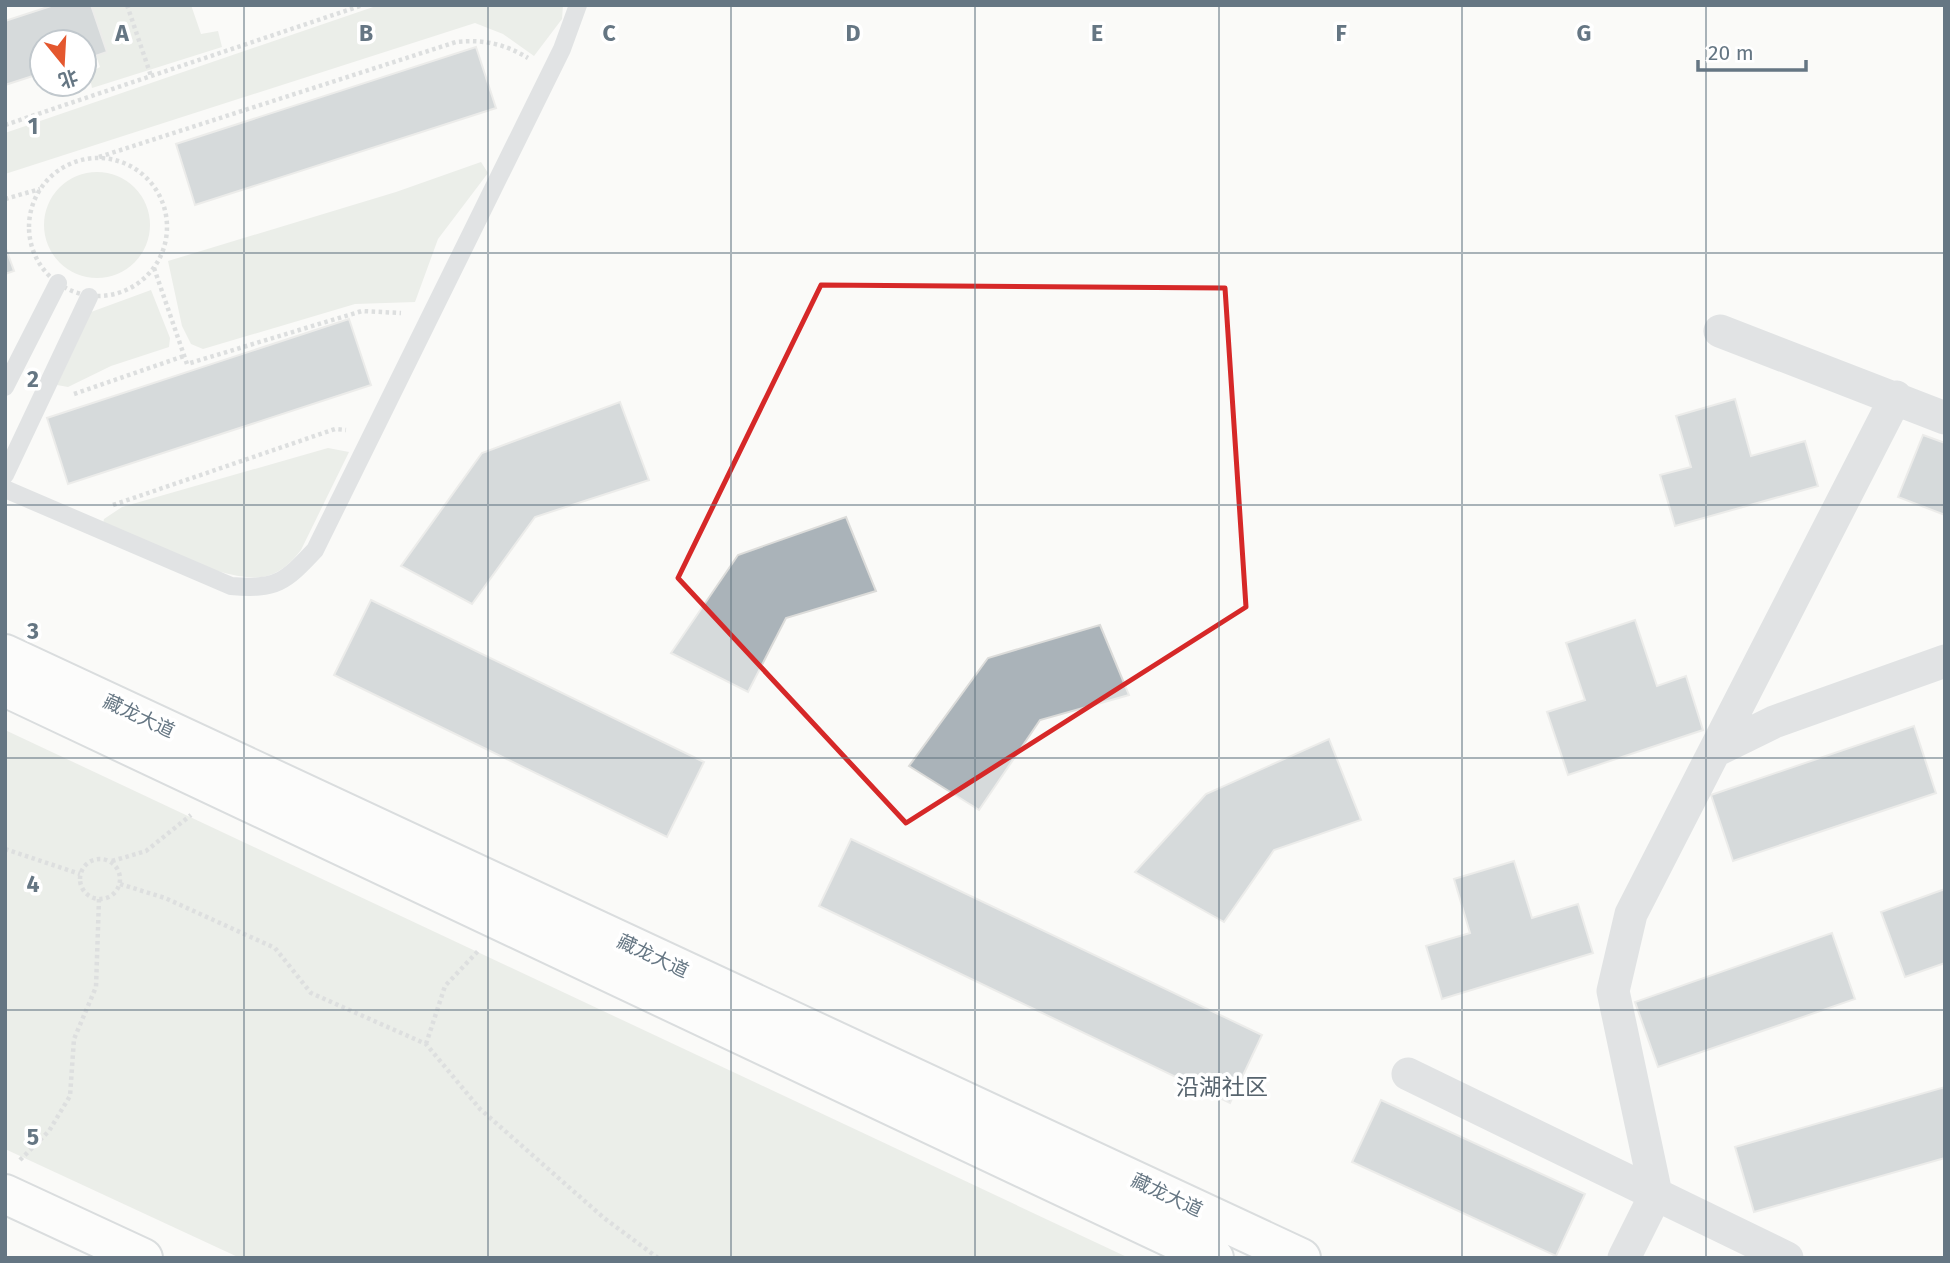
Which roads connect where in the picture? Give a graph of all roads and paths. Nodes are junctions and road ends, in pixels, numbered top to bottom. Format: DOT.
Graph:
graph roads {
  1 [pos="127,5"];
  2 [pos="363,5"];
  3 [pos="578,5"];
  4 [pos="550,73"];
  5 [pos="150,76"];
  6 [pos="5,125"];
  7 [pos="99,157"];
  8 [pos="40,189"];
  9 [pos="5,199"];
  10 [pos="154,267"];
  11 [pos="58,283"];
  12 [pos="89,297"];
  13 [pos="428,321"];
  14 [pos="1720,331"];
  15 [pos="184,356"];
  16 [pos="5,387"];
  17 [pos="1896,397"];
  18 [pos="37,407"];
  19 [pos="1945,418"];
  20 [pos="370,438"];
  21 [pos="5,475"];
  22 [pos="5,489"];
  23 [pos="91,526"];
  24 [pos="5,654"];
  25 [pos="1945,661"];
  26 [pos="5,687"];
  27 [pos="1715,751"];
  28 [pos="201,807"];
  29 [pos="5,849"];
  30 [pos="111,861"];
  31 [pos="80,874"];
  32 [pos="120,884"];
  33 [pos="99,899"];
  34 [pos="488,941"];
  35 [pos="426,1044"];
  36 [pos="1408,1074"];
  37 [pos="10,1179"];
  38 [pos="1656,1194"];
  39 [pos="5,1219"];
  40 [pos="89,1258"];
  41 [pos="143,1258"];
  42 [pos="658,1258"];
  43 [pos="1214,1258"];
  44 [pos="1301,1258"];
  45 [pos="1624,1258"];
  46 [pos="1787,1258"];
  1 -- 5 [label="path"];
  2 -- 5 [label="path"];
  3 -- 4 [label="lane"];
  4 -- 7 [label="path"];
  4 -- 13 [label="lane"];
  5 -- 6 [label="path"];
  7 -- 8 [label="path"];
  7 -- 10 [label="path"];
  8 -- 9 [label="path"];
  8 -- 11 [label="path"];
  10 -- 12 [label="path"];
  10 -- 15 [label="path"];
  11 -- 12 [label="path"];
  11 -- 16 [label="lane"];
  12 -- 18 [label="lane"];
  13 -- 15 [label="path"];
  13 -- 20 [label="lane"];
  14 -- 17 [label="street"];
  15 -- 18 [label="path"];
  17 -- 19 [label="street"];
  17 -- 27 [label="street"];
  18 -- 21 [label="lane"];
  20 -- 23 [label="path"];
  20 -- 23 [label="lane"];
  22 -- 23 [label="lane"];
  24 -- 44 [label="main road, 藏龙大道"];
  25 -- 27 [label="street"];
  26 -- 43 [label="main road, 藏龙大道"];
  27 -- 38 [label="street"];
  28 -- 30 [label="path"];
  29 -- 31 [label="path"];
  30 -- 31 [label="path"];
  30 -- 32 [label="path"];
  31 -- 33 [label="path"];
  32 -- 33 [label="path"];
  32 -- 35 [label="path"];
  33 -- 37 [label="path"];
  34 -- 35 [label="path"];
  35 -- 42 [label="path"];
  36 -- 38 [label="street"];
  37 -- 41 [label="main road"];
  38 -- 45 [label="street"];
  38 -- 46 [label="street"];
  39 -- 40 [label="main road"];
}
